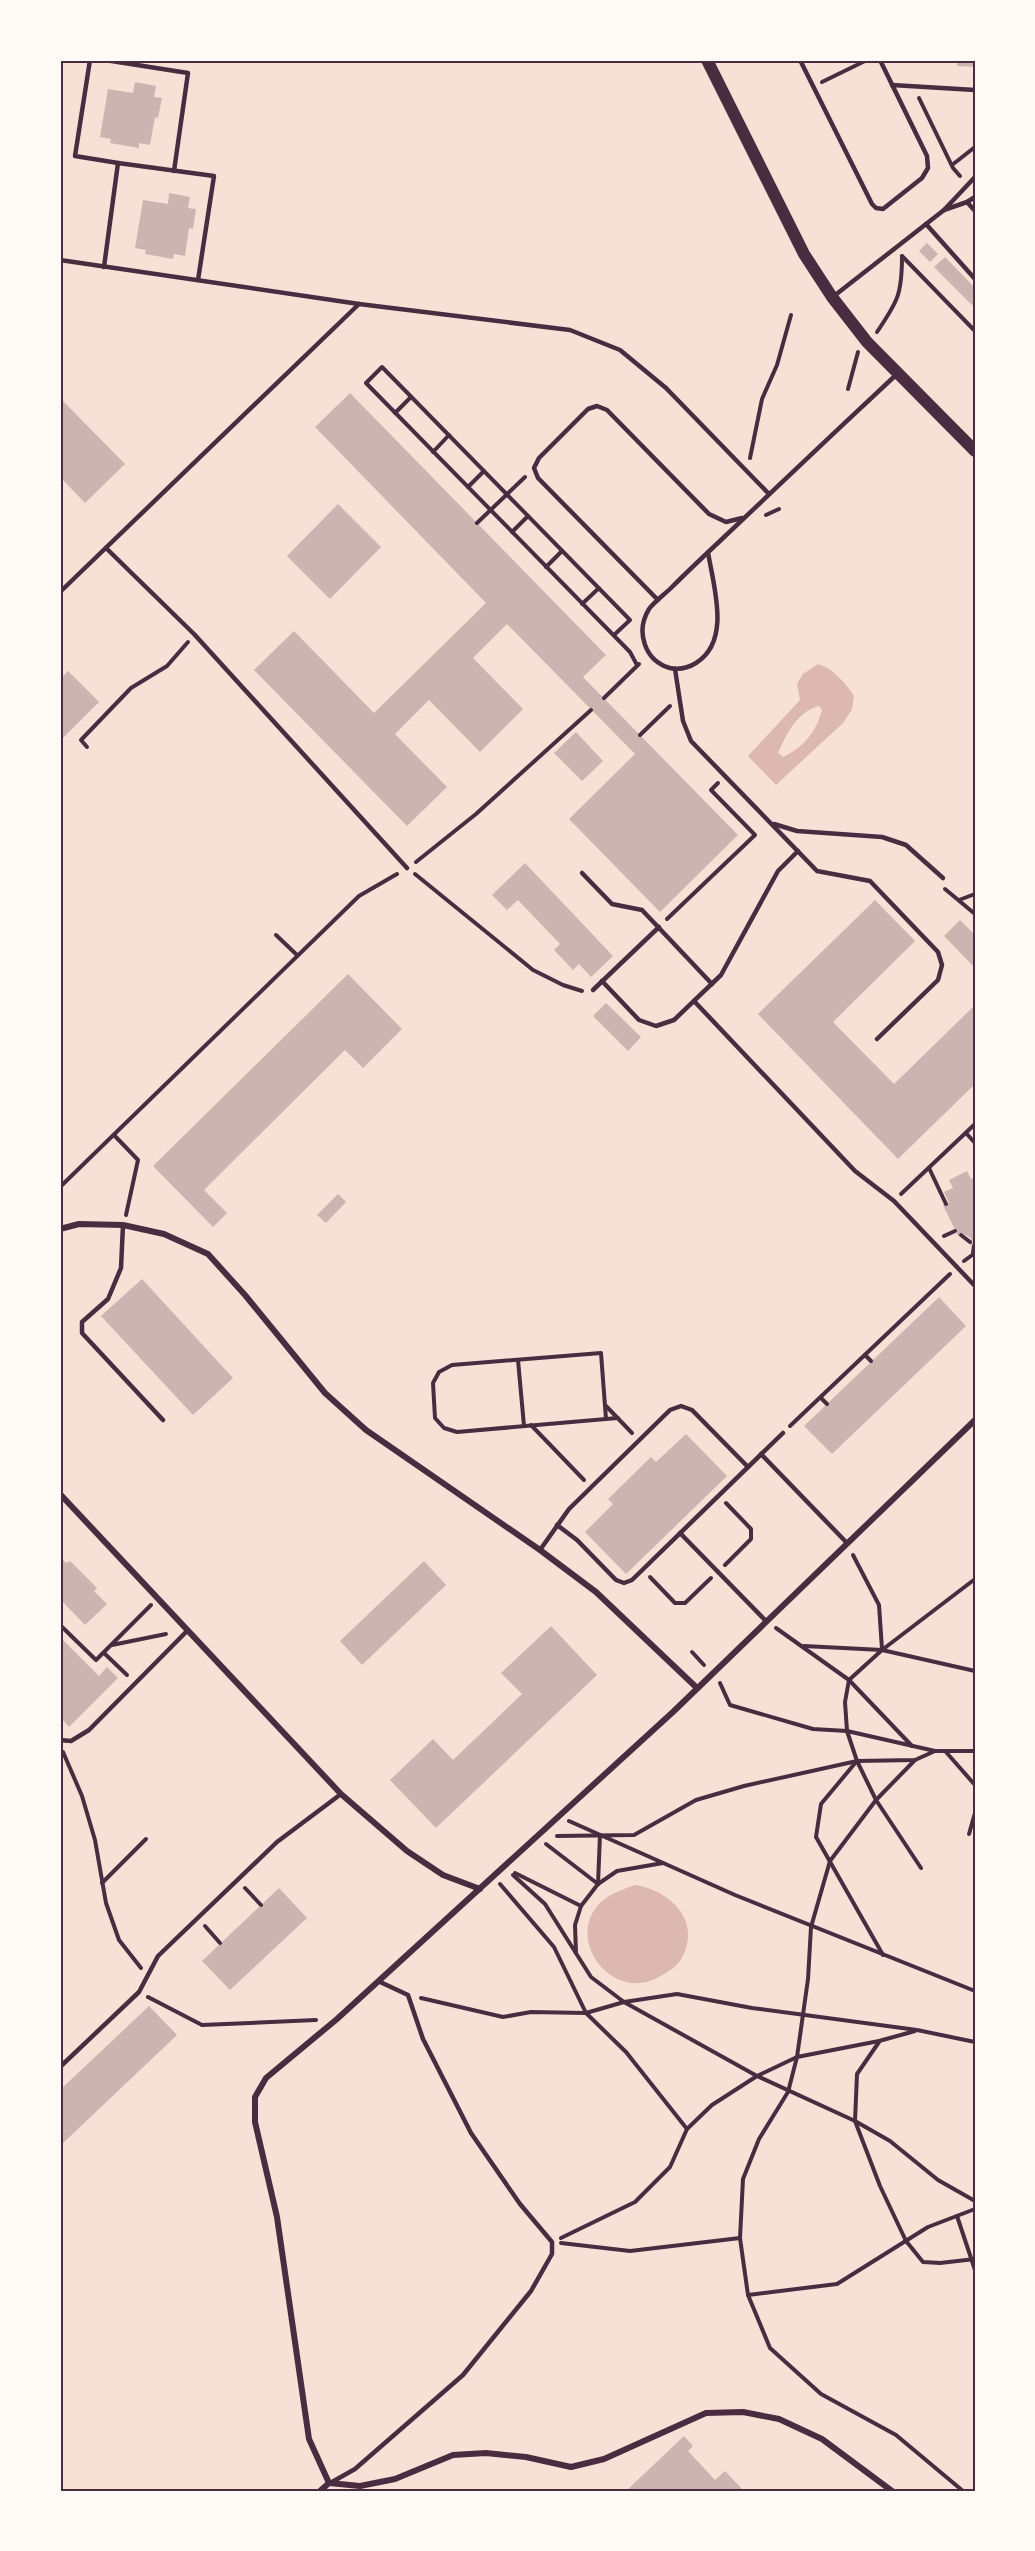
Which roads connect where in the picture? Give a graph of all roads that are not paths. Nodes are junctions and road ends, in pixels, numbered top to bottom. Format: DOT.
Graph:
graph roads {
  1 [pos="90,60"];
  2 [pos="105,60"];
  3 [pos="707,60"];
  4 [pos="800,60"];
  5 [pos="880,60"];
  6 [pos="892,85"];
  7 [pos="975,90"];
  8 [pos="118,163"];
  9 [pos="174,171"];
  10 [pos="975,177"];
  11 [pos="975,197"];
  12 [pos="967,202"];
  13 [pos="944,210"];
  14 [pos="975,211"];
  15 [pos="926,224"];
  16 [pos="60,260"];
  17 [pos="104,267"];
  18 [pos="975,279"];
  19 [pos="198,280"];
  20 [pos="831,297"];
  21 [pos="359,304"];
  22 [pos="897,374"];
  23 [pos="975,451"];
  24 [pos="769,494"];
  25 [pos="745,518"];
  26 [pos="106,548"];
  27 [pos="708,552"];
  28 [pos="60,592"];
  29 [pos="658,600"];
  30 [pos="675,669"];
  31 [pos="771,823"];
  32 [pos="798,851"];
  33 [pos="407,868"];
  34 [pos="582,873"];
  35 [pos="944,878"];
  36 [pos="658,927"];
  37 [pos="602,981"];
  38 [pos="712,984"];
  39 [pos="593,990"];
  40 [pos="694,1001"];
  41 [pos="877,1039"];
  42 [pos="123,1225"];
  43 [pos="60,1229"];
  44 [pos="975,1286"];
  45 [pos="163,1420"];
  46 [pos="975,1420"];
  47 [pos="783,1433"];
  48 [pos="761,1454"];
  49 [pos="748,1467"];
  50 [pos="60,1494"];
  51 [pos="557,1526"];
  52 [pos="680,1533"];
  53 [pos="848,1543"];
  54 [pos="540,1550"];
  55 [pos="766,1622"];
  56 [pos="188,1630"];
  57 [pos="697,1688"];
  58 [pos="60,1740"];
  59 [pos="341,1794"];
  60 [pos="480,1889"];
  61 [pos="378,1981"];
  62 [pos="60,2067"];
  63 [pos="329,2483"];
  64 [pos="320,2491"];
  65 [pos="892,2491"];
  1 -- 8 [label="lane"];
  2 -- 9 [label="lane"];
  3 -- 20 [label="main road"];
  4 -- 6 [label="lane"];
  5 -- 6 [label="lane"];
  6 -- 7 [label="lane"];
  8 -- 9 [label="lane"];
  8 -- 17 [label="lane"];
  9 -- 19 [label="lane"];
  10 -- 13 [label="lane"];
  11 -- 12 [label="lane"];
  12 -- 13 [label="lane"];
  12 -- 14 [label="lane"];
  13 -- 15 [label="lane"];
  15 -- 18 [label="lane"];
  15 -- 20 [label="lane"];
  16 -- 17 [label="lane"];
  17 -- 19 [label="lane"];
  19 -- 21 [label="lane"];
  20 -- 22 [label="main road"];
  21 -- 24 [label="lane"];
  21 -- 26 [label="lane"];
  22 -- 23 [label="main road"];
  22 -- 24 [label="lane"];
  24 -- 25 [label="lane"];
  25 -- 27 [label="lane"];
  25 -- 29 [label="lane"];
  26 -- 28 [label="lane"];
  26 -- 33 [label="lane"];
  27 -- 29 [label="lane"];
  27 -- 30 [label="lane"];
  29 -- 30 [label="lane"];
  30 -- 31 [label="lane"];
  31 -- 32 [label="lane"];
  31 -- 35 [label="lane"];
  32 -- 38 [label="lane"];
  32 -- 41 [label="lane"];
  34 -- 36 [label="lane"];
  36 -- 37 [label="lane"];
  36 -- 38 [label="lane"];
  37 -- 39 [label="lane"];
  37 -- 40 [label="lane"];
  38 -- 40 [label="lane"];
  40 -- 44 [label="lane"];
  42 -- 43 [label="street"];
  42 -- 45 [label="lane"];
  42 -- 54 [label="street"];
  46 -- 53 [label="street"];
  47 -- 48 [label="lane"];
  48 -- 49 [label="lane"];
  48 -- 53 [label="lane"];
  49 -- 51 [label="lane"];
  49 -- 52 [label="lane"];
  50 -- 56 [label="street"];
  51 -- 52 [label="lane"];
  51 -- 54 [label="lane"];
  52 -- 55 [label="lane"];
  53 -- 55 [label="street"];
  54 -- 57 [label="street"];
  55 -- 57 [label="street"];
  56 -- 58 [label="lane"];
  56 -- 59 [label="street"];
  57 -- 60 [label="street"];
  59 -- 60 [label="street"];
  59 -- 62 [label="lane"];
  60 -- 61 [label="street"];
  61 -- 63 [label="street"];
  61 -- 63 [label="lane"];
  63 -- 64 [label="street"];
  63 -- 65 [label="street"];
}
